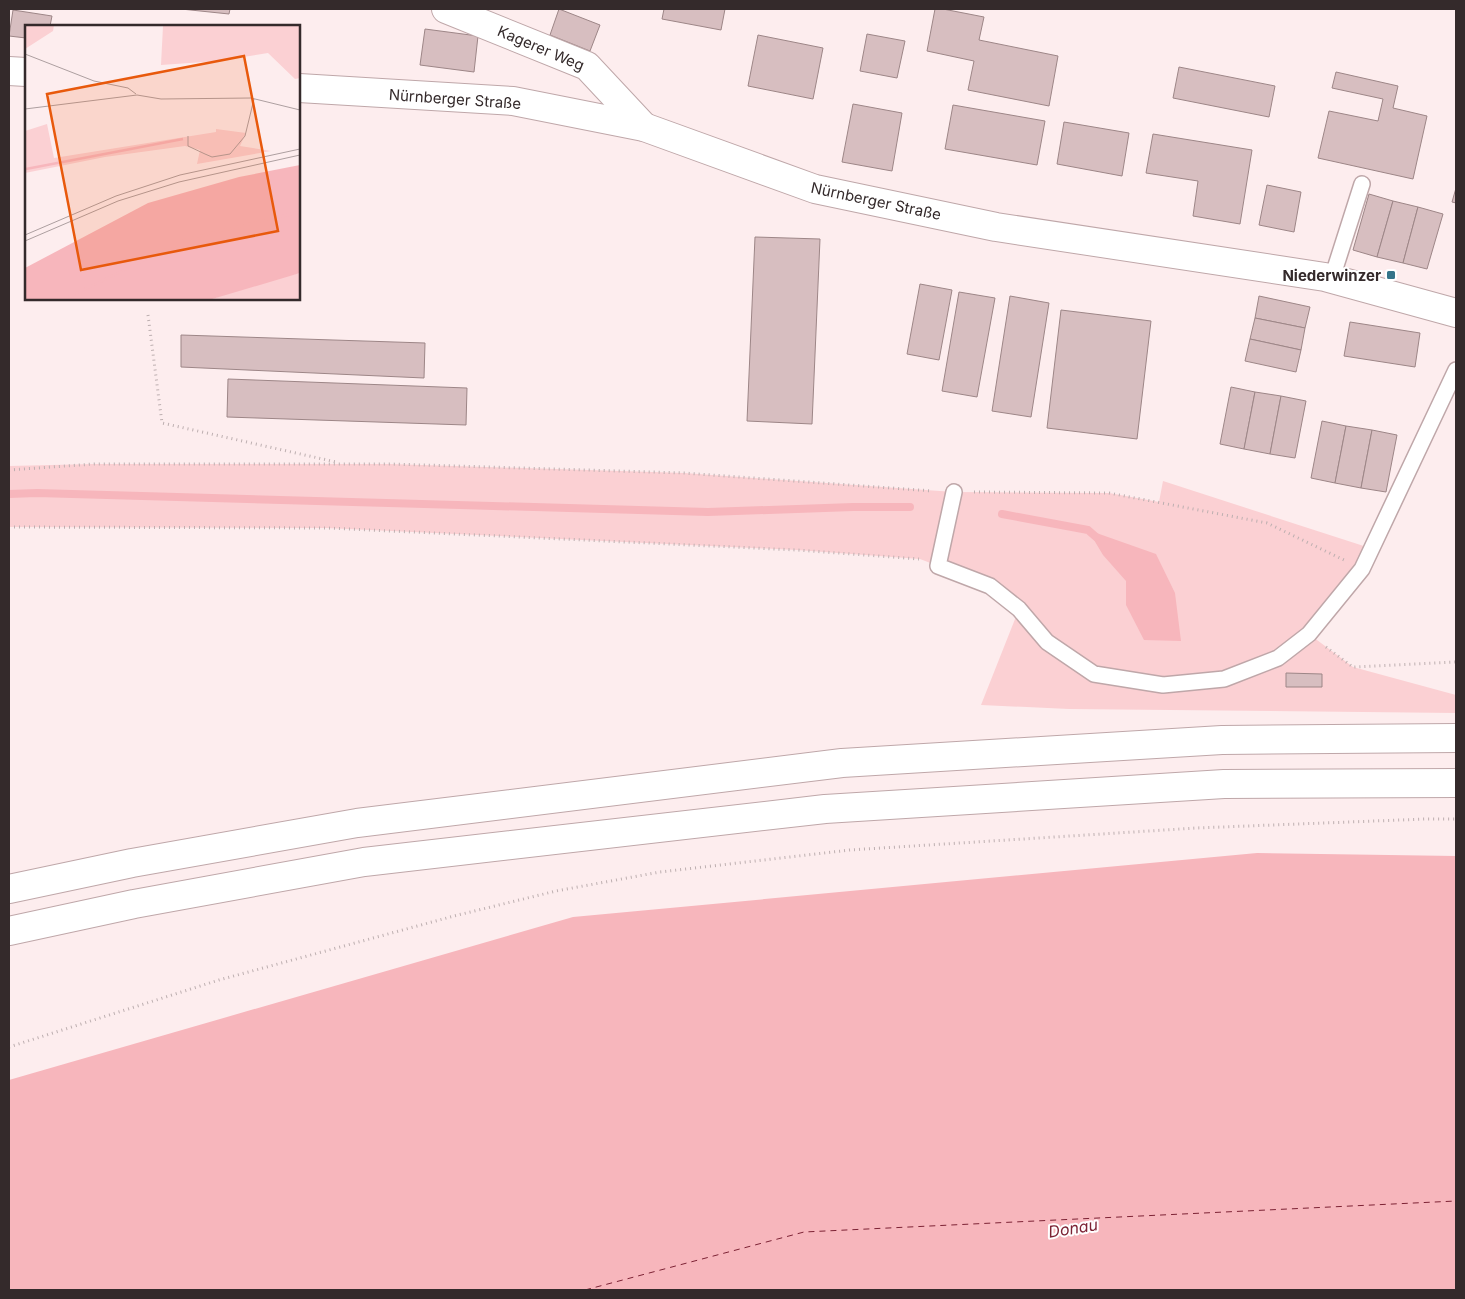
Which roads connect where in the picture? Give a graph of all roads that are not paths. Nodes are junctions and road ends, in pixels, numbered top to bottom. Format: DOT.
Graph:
graph roads {
  1 [pos="446,9"];
  2 [pos="9,71"];
  3 [pos="25,72"];
  4 [pos="300,88"];
  5 [pos="644,127"];
  6 [pos="1362,184"];
  7 [pos="1332,278"];
  8 [pos="1455,308"];
  9 [pos="1456,370"];
  10 [pos="954,492"];
  11 [pos="1456,738"];
  12 [pos="1456,783"];
  13 [pos="9,889"];
  14 [pos="9,931"];
  1 -- 5 [label="main road, Kagerer Weg"];
  2 -- 3 [label="main road"];
  4 -- 5 [label="main road, Nürnberger Straße"];
  5 -- 7 [label="main road, Nürnberger Straße"];
  6 -- 7 [label="lane"];
  7 -- 8 [label="main road, Nürnberger Straße"];
  9 -- 10 [label="lane"];
  11 -- 13 [label="main road"];
  12 -- 14 [label="main road"];
}
